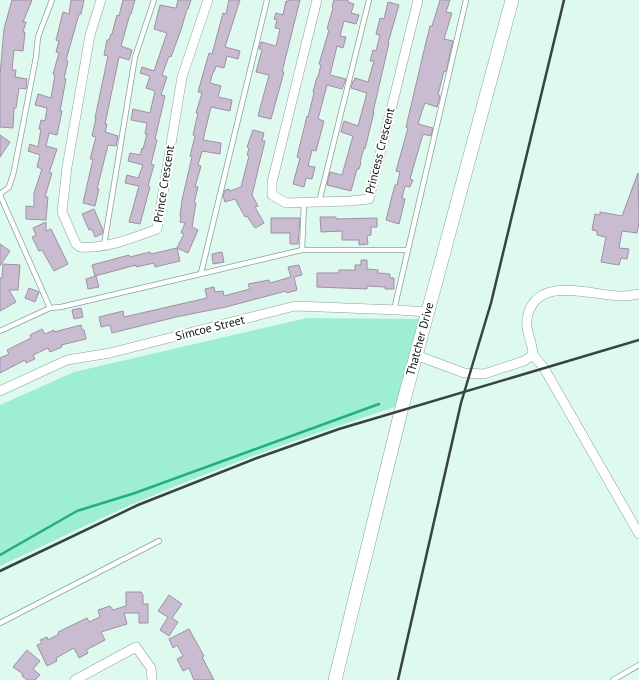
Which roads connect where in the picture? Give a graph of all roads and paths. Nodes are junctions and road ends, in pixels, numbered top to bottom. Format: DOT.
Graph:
graph roads {
  1 [pos="52,0"];
  2 [pos="101,0"];
  3 [pos="154,0"];
  4 [pos="208,0"];
  5 [pos="266,0"];
  6 [pos="317,0"];
  7 [pos="369,0"];
  8 [pos="418,0"];
  9 [pos="466,0"];
  10 [pos="512,0"];
  11 [pos="0,194"];
  12 [pos="304,202"];
  13 [pos="318,202"];
  14 [pos="104,245"];
  15 [pos="302,250"];
  16 [pos="407,250"];
  17 [pos="201,273"];
  18 [pos="639,294"];
  19 [pos="50,308"];
  20 [pos="394,310"];
  21 [pos="427,312"];
  22 [pos="0,331"];
  23 [pos="416,355"];
  24 [pos="533,355"];
  25 [pos="0,391"];
  26 [pos="639,534"];
  27 [pos="159,541"];
  28 [pos="0,623"];
  29 [pos="639,665"];
  30 [pos="74,680"];
  31 [pos="152,680"];
  32 [pos="335,680"];
  33 [pos="613,680"];
  1 -- 11 [label="lane"];
  2 -- 14 [label="street, Prince Crescent"];
  3 -- 14 [label="lane"];
  4 -- 14 [label="street, Prince Crescent"];
  5 -- 17 [label="lane"];
  6 -- 12 [label="street, Princess Crescent"];
  7 -- 13 [label="lane"];
  8 -- 13 [label="street, Princess Crescent"];
  9 -- 16 [label="lane"];
  10 -- 21 [label="main road, Thatcher Drive"];
  11 -- 19 [label="lane"];
  12 -- 13 [label="street, Princess Crescent"];
  12 -- 15 [label="lane"];
  15 -- 16 [label="lane"];
  15 -- 17 [label="lane"];
  16 -- 20 [label="lane"];
  17 -- 19 [label="lane"];
  18 -- 24 [label="street"];
  19 -- 22 [label="lane"];
  20 -- 21 [label="street, Simcoe Street"];
  20 -- 25 [label="street, Simcoe Street"];
  21 -- 23 [label="main road, Thatcher Drive"];
  23 -- 24 [label="street"];
  23 -- 32 [label="main road, Thatcher Drive"];
  24 -- 26 [label="street"];
  27 -- 28 [label="lane"];
  29 -- 33 [label="lane"];
  30 -- 31 [label="street"];
}
